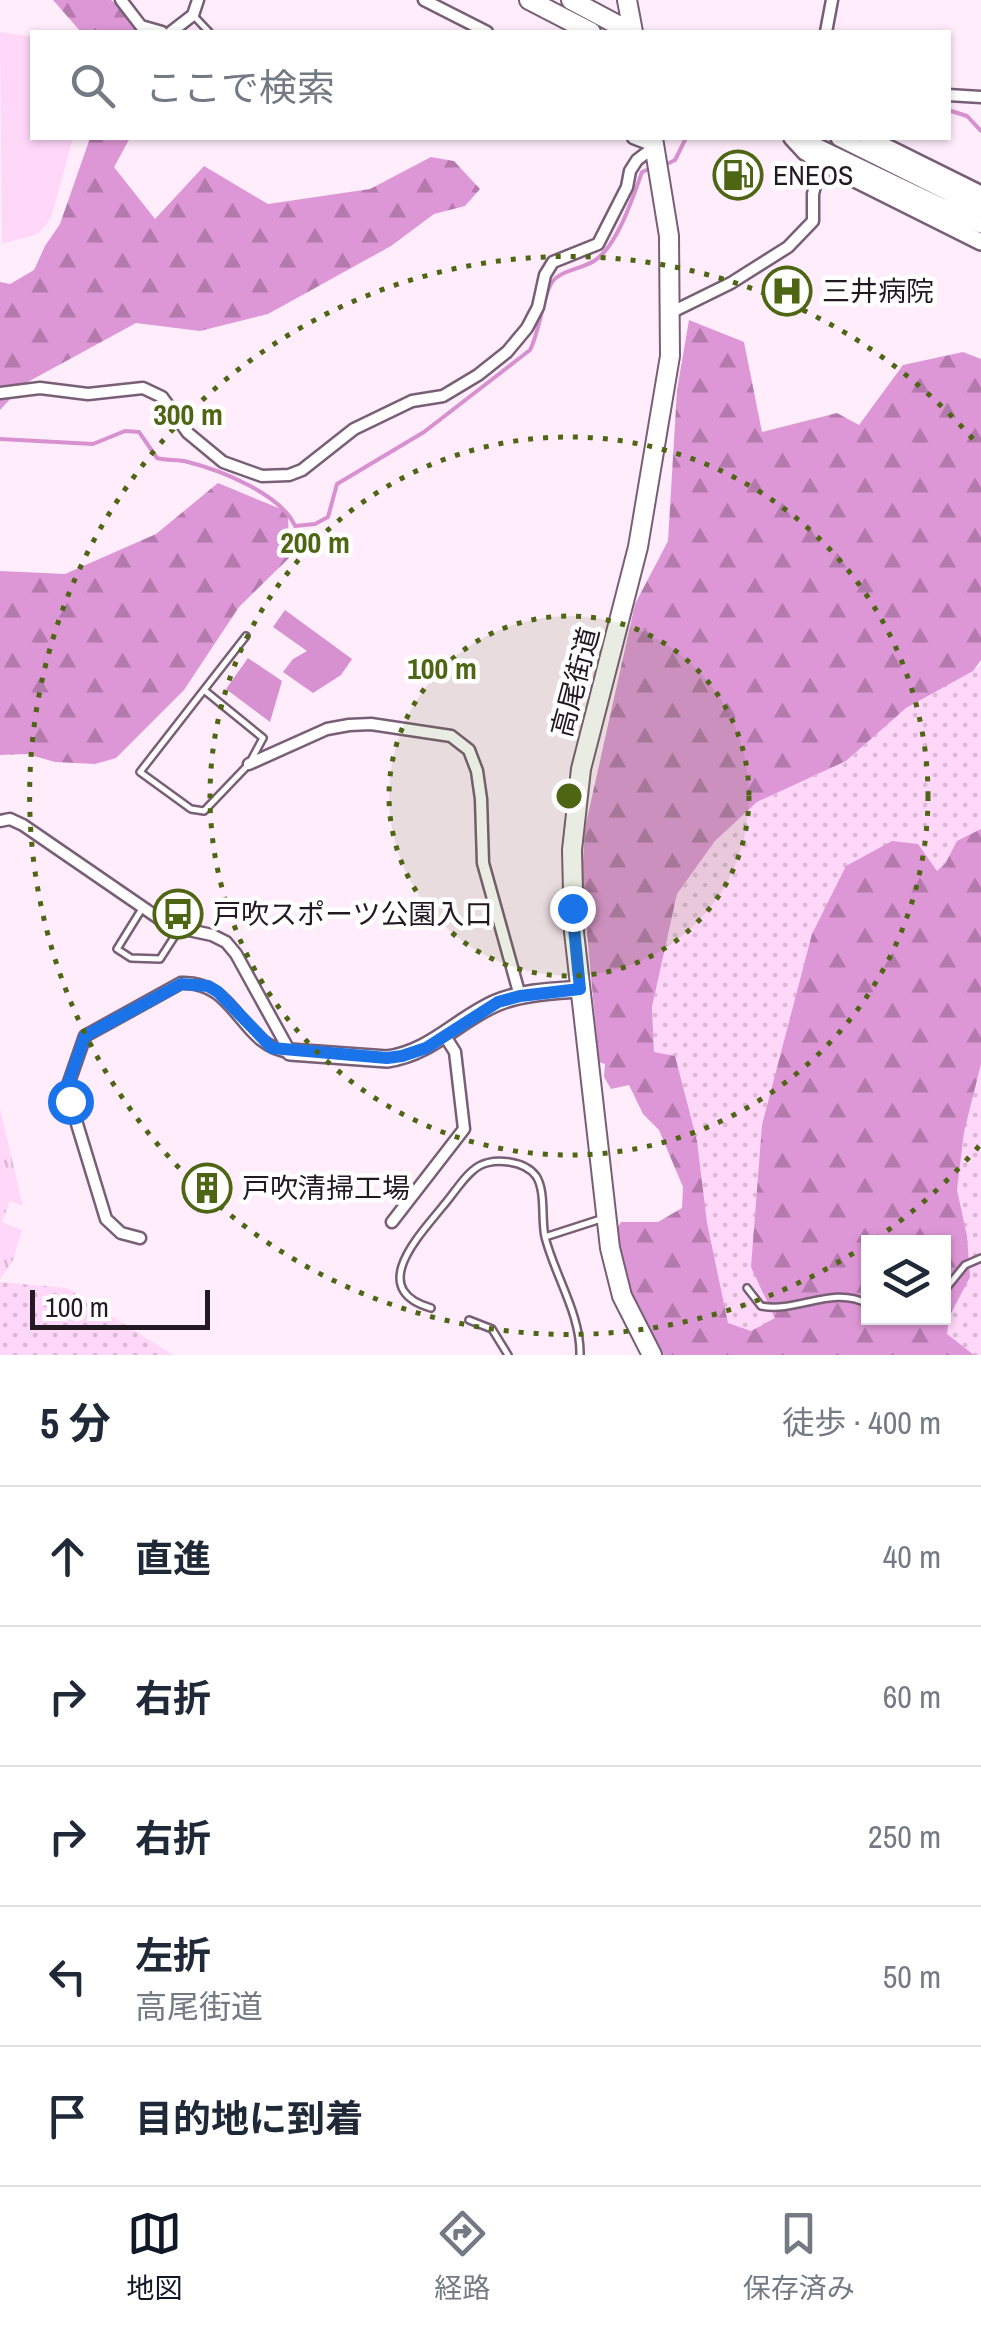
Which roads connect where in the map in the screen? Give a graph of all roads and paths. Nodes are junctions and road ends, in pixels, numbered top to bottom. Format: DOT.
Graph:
graph roads {
  1 [pos="121,0"];
  2 [pos="198,0"];
  3 [pos="424,0"];
  4 [pos="529,0"];
  5 [pos="604,0"];
  6 [pos="627,0"];
  7 [pos="832,0"];
  8 [pos="573,1"];
  9 [pos="193,14"];
  10 [pos="187,28"];
  11 [pos="155,30"];
  12 [pos="207,30"];
  13 [pos="483,30"];
  14 [pos="588,30"];
  15 [pos="628,30"];
  16 [pos="632,30"];
  17 [pos="826,30"];
  18 [pos="951,95"];
  19 [pos="981,96"];
  20 [pos="797,140"];
  21 [pos="800,140"];
  22 [pos="843,140"];
  23 [pos="872,140"];
  24 [pos="654,142"];
  25 [pos="821,162"];
  26 [pos="981,194"];
  27 [pos="981,209"];
  28 [pos="981,226"];
  29 [pos="981,242"];
  30 [pos="672,312"];
  31 [pos="0,394"];
  32 [pos="246,636"];
  33 [pos="204,690"];
  34 [pos="249,764"];
  35 [pos="0,821"];
  36 [pos="143,908"];
  37 [pos="179,928"];
  38 [pos="580,989"];
  39 [pos="520,996"];
  40 [pos="445,1036"];
  41 [pos="290,1052"];
  42 [pos="605,1217"];
  43 [pos="392,1222"];
  44 [pos="546,1237"];
  45 [pos="140,1238"];
  46 [pos="981,1258"];
  47 [pos="951,1282"];
  48 [pos="747,1288"];
  49 [pos="861,1302"];
  50 [pos="431,1308"];
  51 [pos="470,1320"];
  52 [pos="508,1355"];
  53 [pos="580,1355"];
  54 [pos="652,1355"];
  1 -- 11 [label="street"];
  2 -- 9 [label="street"];
  3 -- 13 [label="street"];
  4 -- 14 [label="main road"];
  5 -- 8 [label="main road"];
  6 -- 16 [label="main road"];
  7 -- 17 [label="street"];
  8 -- 15 [label="main road"];
  9 -- 10 [label="street"];
  9 -- 12 [label="lane"];
  18 -- 19 [label="street"];
  20 -- 25 [label="main road"];
  21 -- 28 [label="main road"];
  22 -- 27 [label="main road"];
  23 -- 26 [label="main road"];
  24 -- 30 [label="main road, 高尾街道"];
  24 -- 31 [label="street"];
  25 -- 29 [label="main road"];
  25 -- 30 [label="street"];
  30 -- 38 [label="main road, 高尾街道"];
  32 -- 33 [label="lane"];
  33 -- 34 [label="lane"];
  33 -- 34 [label="lane"];
  34 -- 39 [label="street"];
  35 -- 36 [label="street"];
  36 -- 37 [label="street"];
  36 -- 37 [label="lane"];
  37 -- 41 [label="street"];
  38 -- 39 [label="main road"];
  38 -- 42 [label="main road, 高尾街道"];
  39 -- 40 [label="main road"];
  40 -- 41 [label="main road"];
  40 -- 43 [label="street"];
  41 -- 45 [label="street"];
  42 -- 44 [label="lane"];
  42 -- 54 [label="main road, 高尾街道"];
  44 -- 50 [label="lane"];
  44 -- 53 [label="lane"];
  46 -- 47 [label="lane"];
  48 -- 49 [label="lane"];
  51 -- 52 [label="lane"];
}
